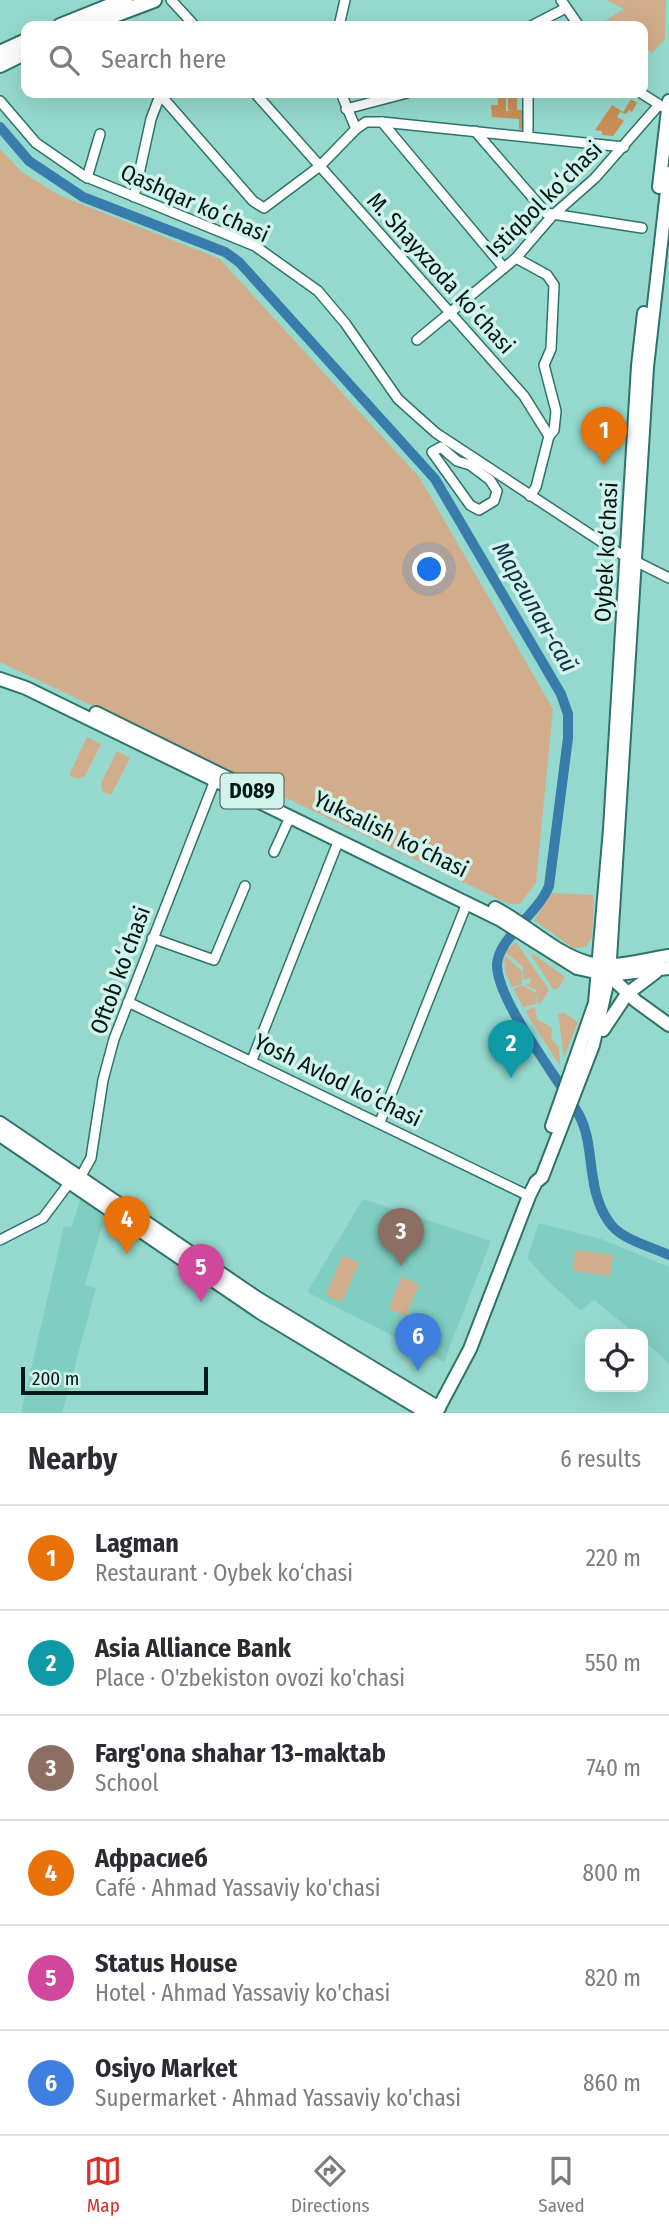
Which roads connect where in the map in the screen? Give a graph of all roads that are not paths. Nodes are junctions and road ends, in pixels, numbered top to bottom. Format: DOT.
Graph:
graph roads {
  1 [pos="125,0"];
  2 [pos="154,0"];
  3 [pos="171,0"];
  4 [pos="345,0"];
  5 [pos="563,4"];
  6 [pos="72,21"];
  7 [pos="98,21"];
  8 [pos="190,21"];
  9 [pos="340,21"];
  10 [pos="538,21"];
  11 [pos="575,21"];
  12 [pos="21,43"];
  13 [pos="0,53"];
  14 [pos="21,54"];
  15 [pos="0,65"];
  16 [pos="648,97"];
  17 [pos="259,98"];
  18 [pos="342,98"];
  19 [pos="389,98"];
  20 [pos="528,98"];
  21 [pos="0,101"];
  22 [pos="666,106"];
  23 [pos="346,110"];
  24 [pos="382,122"];
  25 [pos="356,129"];
  26 [pos="475,131"];
  27 [pos="100,134"];
  28 [pos="528,135"];
  29 [pos="624,147"];
  30 [pos="320,166"];
  31 [pos="669,173"];
  32 [pos="87,178"];
  33 [pos="134,197"];
  34 [pos="552,216"];
  35 [pos="666,219"];
  36 [pos="642,228"];
  37 [pos="516,258"];
  38 [pos="503,268"];
  39 [pos="451,313"];
  40 [pos="417,340"];
  41 [pos="549,436"];
  42 [pos="472,462"];
  43 [pos="530,496"];
  44 [pos="632,559"];
  45 [pos="669,578"];
  46 [pos="0,670"];
  47 [pos="0,678"];
  48 [pos="216,778"];
  49 [pos="290,817"];
  50 [pos="338,842"];
  51 [pos="274,852"];
  52 [pos="245,886"];
  53 [pos="467,903"];
  54 [pos="502,916"];
  55 [pos="152,938"];
  56 [pos="669,956"];
  57 [pos="664,968"];
  58 [pos="604,969"];
  59 [pos="627,994"];
  60 [pos="128,1002"];
  61 [pos="669,1026"];
  62 [pos="593,1045"];
  63 [pos="252,1060"];
  64 [pos="563,1110"];
  65 [pos="380,1122"];
  66 [pos="0,1123"];
  67 [pos="1,1137"];
  68 [pos="75,1179"];
  69 [pos="529,1196"];
  70 [pos="0,1240"];
  71 [pos="434,1411"];
  1 -- 6 [label="highway"];
  2 -- 7 [label="highway"];
  3 -- 8 [label="street"];
  4 -- 9 [label="street"];
  5 -- 10 [label="street"];
  5 -- 11 [label="street"];
  12 -- 13 [label="highway"];
  14 -- 15 [label="highway"];
  16 -- 22 [label="street"];
  17 -- 30 [label="street, M. Shayxzoda koʻchasi"];
  18 -- 23 [label="street"];
  19 -- 23 [label="street"];
  20 -- 28 [label="street"];
  21 -- 32 [label="street, Qashqar koʻchasi"];
  22 -- 29 [label="street, Istiqbol koʻchasi"];
  22 -- 44 [label="main road, Oybek ko‘chasi"];
  23 -- 25 [label="street"];
  24 -- 25 [label="street"];
  24 -- 26 [label="street"];
  24 -- 38 [label="street"];
  25 -- 30 [label="street"];
  26 -- 28 [label="street"];
  26 -- 34 [label="street"];
  27 -- 32 [label="street"];
  28 -- 29 [label="street"];
  29 -- 34 [label="street, Istiqbol koʻchasi"];
  30 -- 33 [label="street"];
  30 -- 39 [label="street, M. Shayxzoda koʻchasi"];
  31 -- 35 [label="main road, Oybek ko‘chasi"];
  32 -- 33 [label="street, Qashqar koʻchasi"];
  33 -- 42 [label="street, Qashqar koʻchasi"];
  34 -- 36 [label="street"];
  34 -- 37 [label="street, Istiqbol koʻchasi"];
  35 -- 44 [label="main road, Oybek ko‘chasi"];
  37 -- 38 [label="street, Istiqbol koʻchasi"];
  37 -- 41 [label="street"];
  38 -- 39 [label="street, Istiqbol koʻchasi"];
  39 -- 40 [label="street, Istiqbol koʻchasi"];
  39 -- 41 [label="street, M. Shayxzoda koʻchasi"];
  41 -- 43 [label="street"];
  42 -- 42 [label="street"];
  42 -- 43 [label="street, Qashqar koʻchasi"];
  43 -- 44 [label="street, Qashqar koʻchasi"];
  44 -- 45 [label="street, Qashqar koʻchasi"];
  44 -- 58 [label="main road, Oybek ko‘chasi"];
  46 -- 48 [label="main road, Yuksalish koʻchasi / D089"];
  47 -- 48 [label="main road, Yuksalish koʻchasi / D089"];
  48 -- 49 [label="main road, Yuksalish koʻchasi / D089"];
  48 -- 54 [label="main road, Yuksalish koʻchasi / D089"];
  48 -- 55 [label="street, Oftob koʻchasi"];
  49 -- 50 [label="main road, Yuksalish koʻchasi / D089"];
  49 -- 51 [label="street"];
  50 -- 53 [label="main road, Yuksalish koʻchasi / D089"];
  50 -- 63 [label="street"];
  52 -- 55 [label="street"];
  53 -- 54 [label="main road, Yuksalish koʻchasi / D089"];
  53 -- 65 [label="street"];
  54 -- 58 [label="main road, Yuksalish koʻchasi / D089"];
  55 -- 60 [label="street, Oftob koʻchasi"];
  56 -- 58 [label="main road"];
  57 -- 58 [label="main road"];
  57 -- 59 [label="main road"];
  58 -- 59 [label="main road, Yuksalish koʻchasi"];
  58 -- 62 [label="main road"];
  58 -- 64 [label="main road"];
  59 -- 61 [label="main road, Yuksalish koʻchasi"];
  59 -- 62 [label="main road"];
  60 -- 63 [label="street, Yosh Avlod koʻchasi"];
  60 -- 68 [label="street, Oftob koʻchasi"];
  62 -- 64 [label="main road"];
  63 -- 65 [label="street, Yosh Avlod koʻchasi"];
  64 -- 69 [label="main road"];
  65 -- 69 [label="street, Yosh Avlod koʻchasi"];
  66 -- 68 [label="main road"];
  67 -- 68 [label="main road"];
  68 -- 70 [label="street, Oftob koʻchasi"];
  68 -- 71 [label="main road"];
  69 -- 71 [label="main road"];
}
